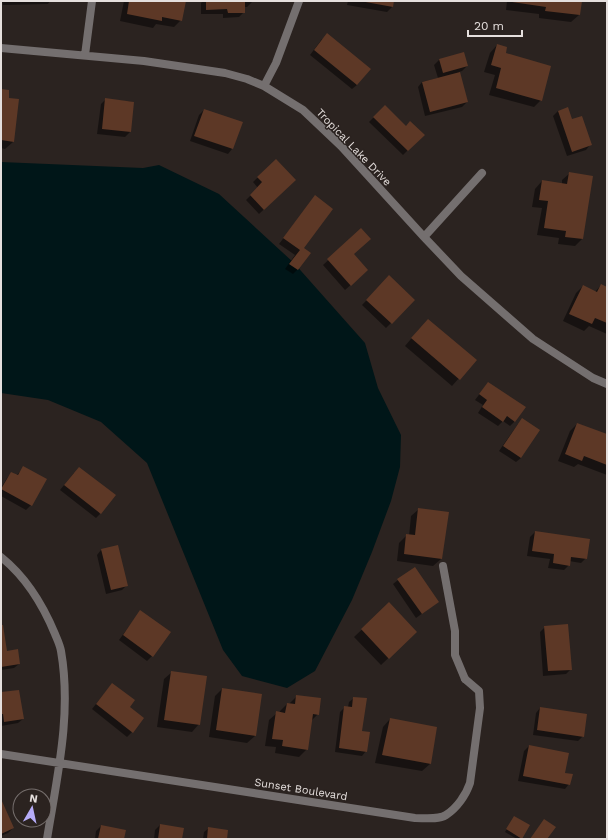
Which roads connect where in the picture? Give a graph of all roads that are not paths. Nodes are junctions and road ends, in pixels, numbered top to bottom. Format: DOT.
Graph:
graph roads {
  1 [pos="92,1"];
  2 [pos="299,1"];
  3 [pos="1,48"];
  4 [pos="85,55"];
  5 [pos="264,86"];
  6 [pos="482,173"];
  7 [pos="424,237"];
  8 [pos="607,384"];
  9 [pos="1,557"];
  10 [pos="443,566"];
  11 [pos="1,754"];
  12 [pos="60,763"];
  13 [pos="47,839"];
  1 -- 4 [label="street"];
  2 -- 5 [label="street"];
  3 -- 4 [label="street, Tropical Lake Drive"];
  4 -- 5 [label="street, Tropical Lake Drive"];
  5 -- 7 [label="street, Tropical Lake Drive"];
  6 -- 7 [label="street"];
  7 -- 8 [label="street, Tropical Lake Drive"];
  9 -- 12 [label="street"];
  10 -- 12 [label="street, Sunset Boulevard"];
  11 -- 12 [label="street, Sunset Boulevard"];
  12 -- 13 [label="street"];
}
